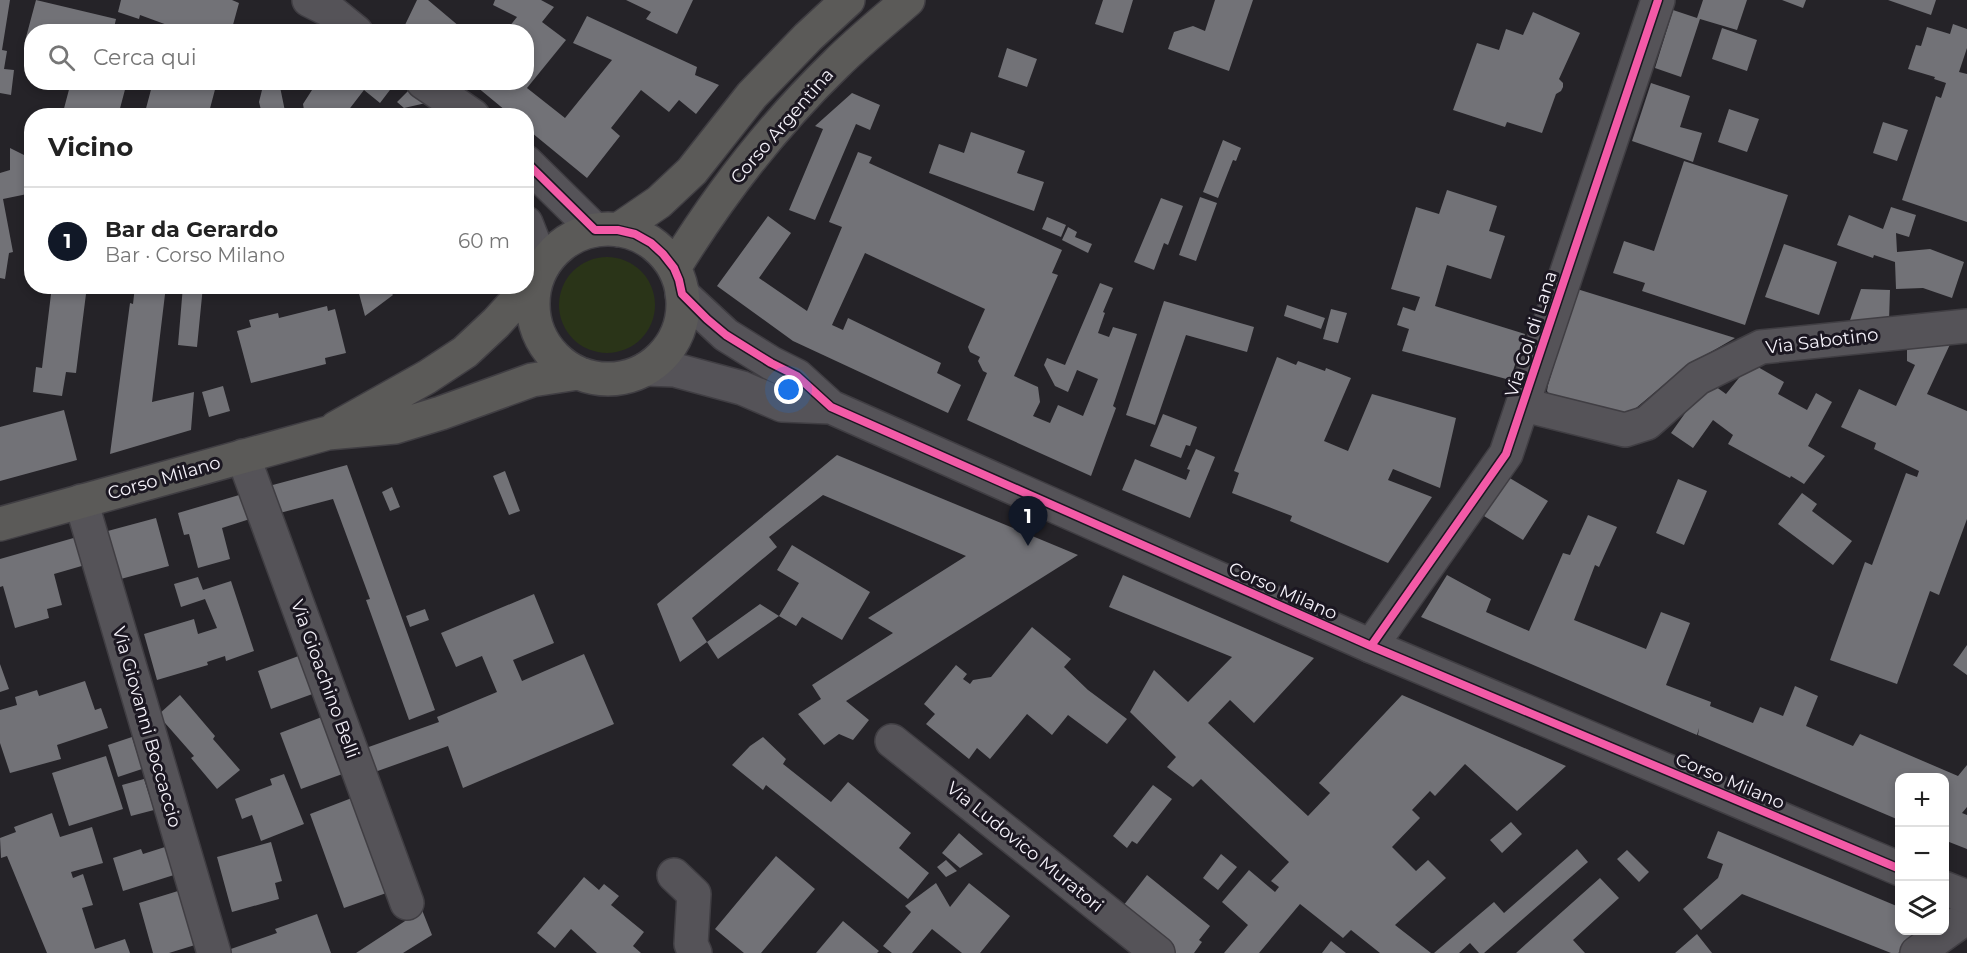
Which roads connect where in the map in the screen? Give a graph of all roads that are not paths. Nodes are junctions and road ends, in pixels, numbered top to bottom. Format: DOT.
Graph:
graph roads {
  1 [pos="848,0"];
  2 [pos="908,0"];
  3 [pos="1658,0"];
  4 [pos="324,4"];
  5 [pos="347,24"];
  6 [pos="430,90"];
  7 [pos="434,90"];
  8 [pos="445,108"];
  9 [pos="461,108"];
  10 [pos="534,169"];
  11 [pos="607,230"];
  12 [pos="534,251"];
  13 [pos="540,272"];
  14 [pos="534,279"];
  15 [pos="678,281"];
  16 [pos="534,293"];
  17 [pos="521,294"];
  18 [pos="534,294"];
  19 [pos="1967,326"];
  20 [pos="646,369"];
  21 [pos="578,373"];
  22 [pos="1524,405"];
  23 [pos="831,407"];
  24 [pos="328,432"];
  25 [pos="243,456"];
  26 [pos="81,501"];
  27 [pos="0,524"];
  28 [pos="1371,646"];
  29 [pos="892,741"];
  30 [pos="1895,867"];
  31 [pos="674,876"];
  32 [pos="1949,890"];
  33 [pos="1967,897"];
  34 [pos="407,903"];
  35 [pos="1967,917"];
  36 [pos="214,953"];
  37 [pos="695,953"];
  38 [pos="1158,953"];
  39 [pos="1917,953"];
  1 -- 11 [label="main road"];
  2 -- 15 [label="main road, Corso Argentina"];
  3 -- 22 [label="street, Via Col di Lana"];
  4 -- 5 [label="street"];
  6 -- 8 [label="street"];
  7 -- 9 [label="street"];
  10 -- 11 [label="street"];
  11 -- 13 [label="main road"];
  11 -- 15 [label="main road"];
  12 -- 13 [label="street"];
  13 -- 14 [label="main road, Corso Milano"];
  13 -- 16 [label="main road, Corso Argentina"];
  15 -- 20 [label="main road, Corso Argentina"];
  15 -- 23 [label="street, Corso Milano"];
  17 -- 24 [label="main road, Corso Milano"];
  18 -- 21 [label="main road, Corso Argentina"];
  19 -- 22 [label="street, Via Sabotino"];
  20 -- 21 [label="main road, Corso Argentina"];
  20 -- 23 [label="street, Corso Milano"];
  21 -- 24 [label="main road, Corso Milano"];
  22 -- 28 [label="street, Via Col di Lana"];
  23 -- 28 [label="street, Corso Milano"];
  24 -- 25 [label="main road, Corso Milano"];
  25 -- 26 [label="main road, Corso Milano"];
  25 -- 34 [label="street, Via Gioachino Belli"];
  26 -- 27 [label="main road, Corso Milano"];
  26 -- 36 [label="street, Via Giovanni Boccaccio"];
  28 -- 30 [label="street, Corso Milano"];
  29 -- 38 [label="street, Via Ludovico Muratori"];
  31 -- 37 [label="street"];
  32 -- 33 [label="street"];
  35 -- 39 [label="street"];
}
